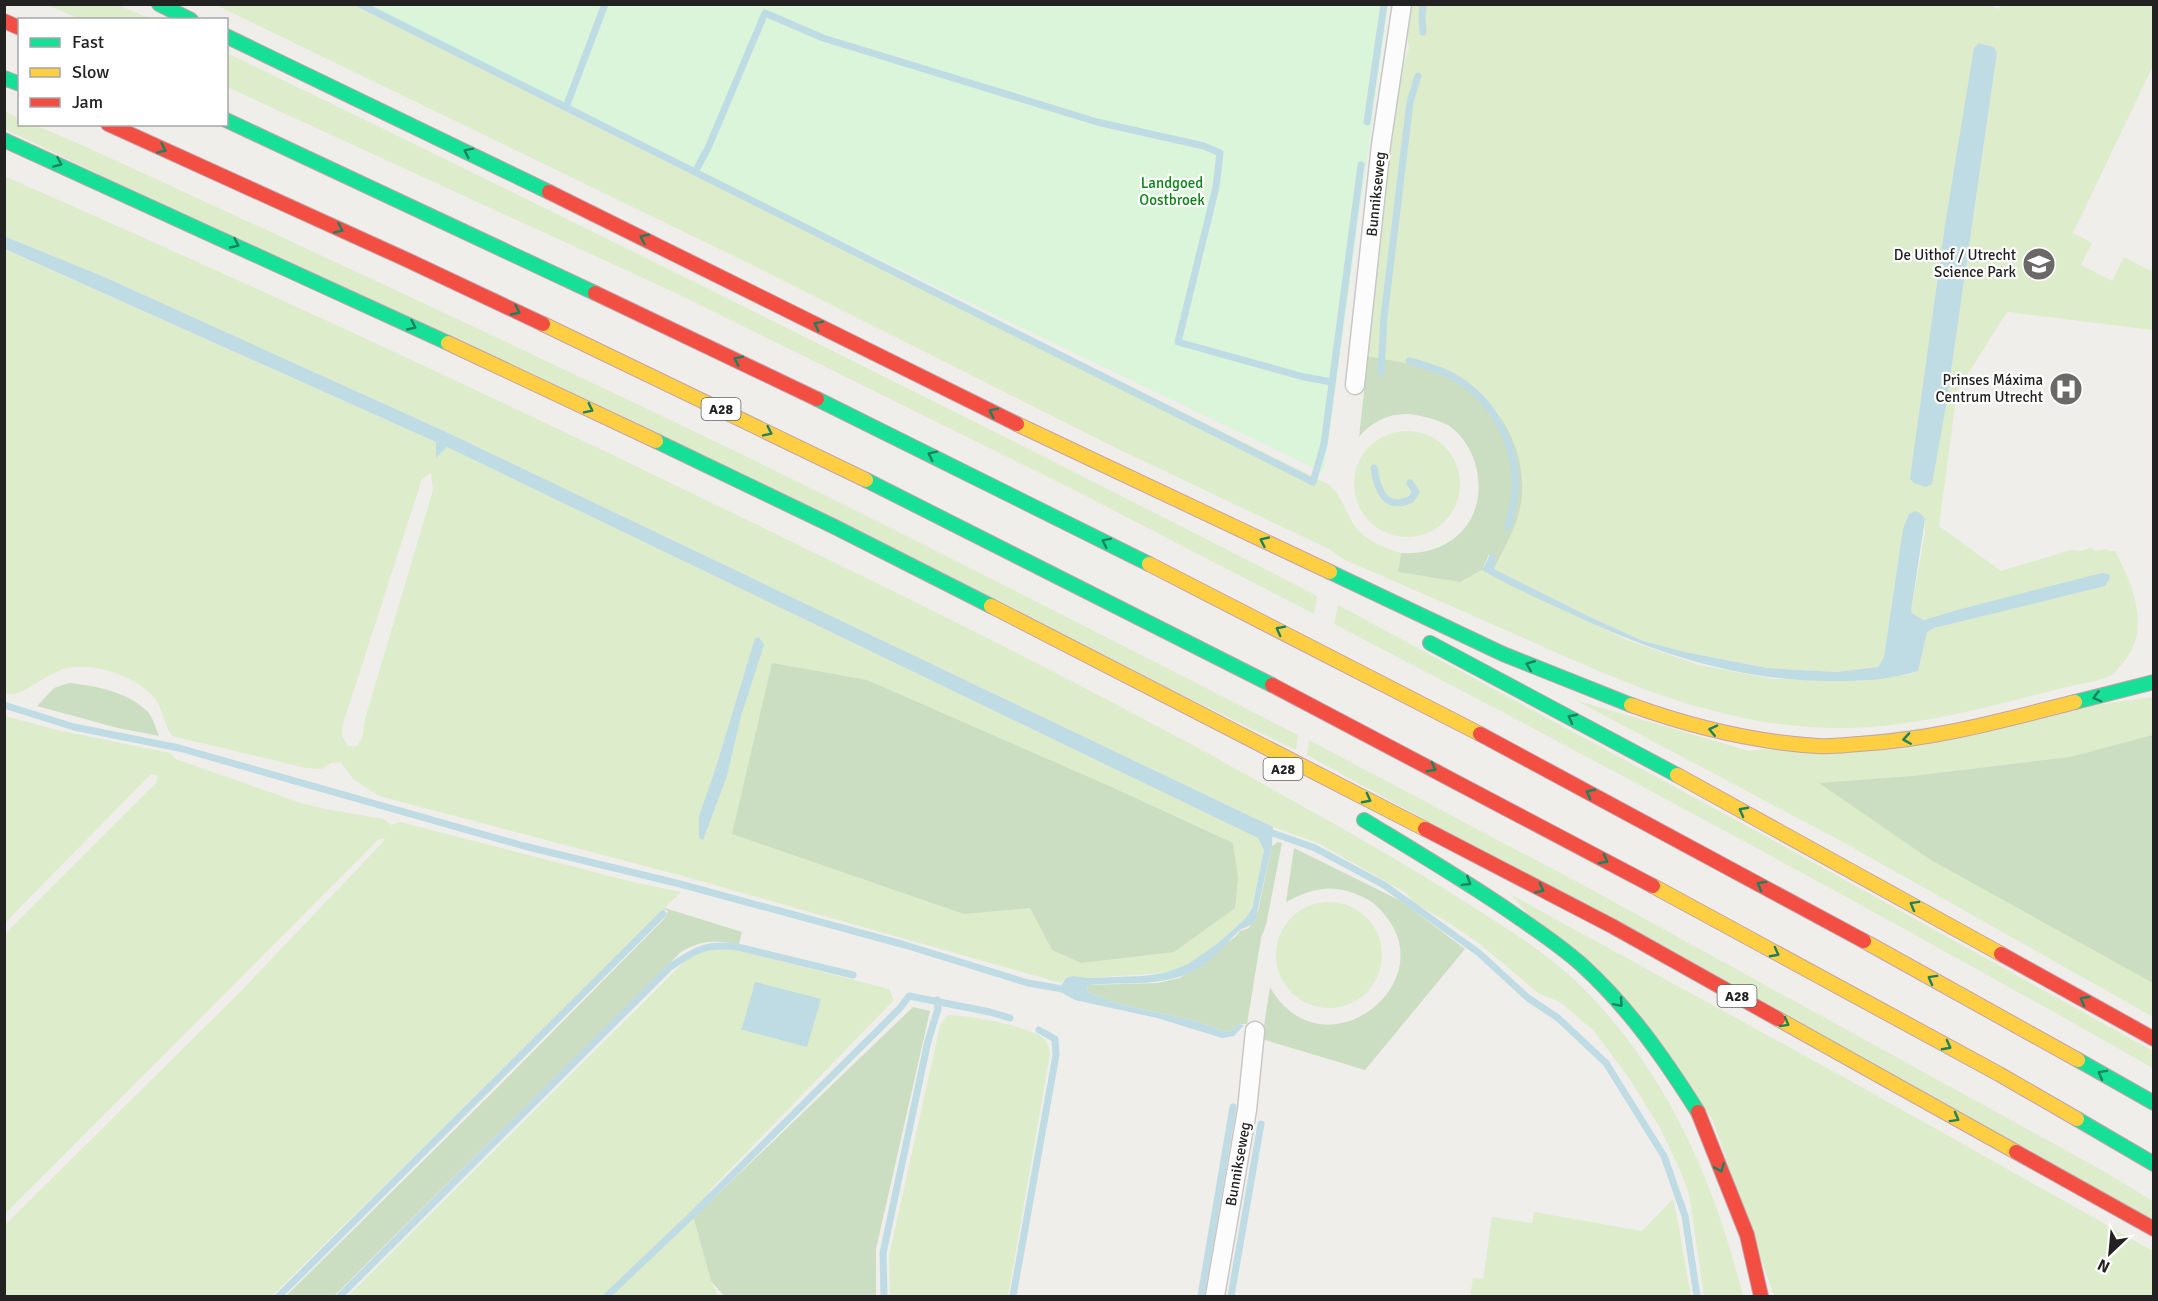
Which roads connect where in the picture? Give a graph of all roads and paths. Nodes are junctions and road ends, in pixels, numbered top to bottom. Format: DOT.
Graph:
graph roads {
  1 [pos="159,4"];
  2 [pos="1402,4"];
  3 [pos="187,18"];
  4 [pos="4,21"];
  5 [pos="18,27"];
  6 [pos="228,37"];
  7 [pos="228,121"];
  8 [pos="112,126"];
  9 [pos="4,140"];
  10 [pos="1355,385"];
  11 [pos="1045,438"];
  12 [pos="1277,562"];
  13 [pos="1420,638"];
  14 [pos="2154,682"];
  15 [pos="1149,686"];
  16 [pos="1308,785"];
  17 [pos="1357,816"];
  18 [pos="1255,1031"];
  19 [pos="2154,1039"];
  20 [pos="2154,1103"];
  21 [pos="2154,1164"];
  22 [pos="2154,1229"];
  23 [pos="1215,1296"];
  24 [pos="1761,1296"];
  1 -- 3 [label="highway"];
  2 -- 10 [label="street, Bunnikseweg"];
  4 -- 5 [label="highway"];
  11 -- 6 [label="highway, one-way"];
  20 -- 7 [label="highway, one-way"];
  8 -- 21 [label="highway, A28, one-way"];
  9 -- 15 [label="highway, A28, one-way"];
  11 -- 12 [label="highway"];
  14 -- 11 [label="highway, one-way"];
  19 -- 13 [label="highway, one-way"];
  15 -- 16 [label="highway, A28"];
  15 -- 22 [label="highway, A28, one-way"];
  17 -- 24 [label="highway, one-way"];
  18 -- 23 [label="street, Bunnikseweg"];
}
